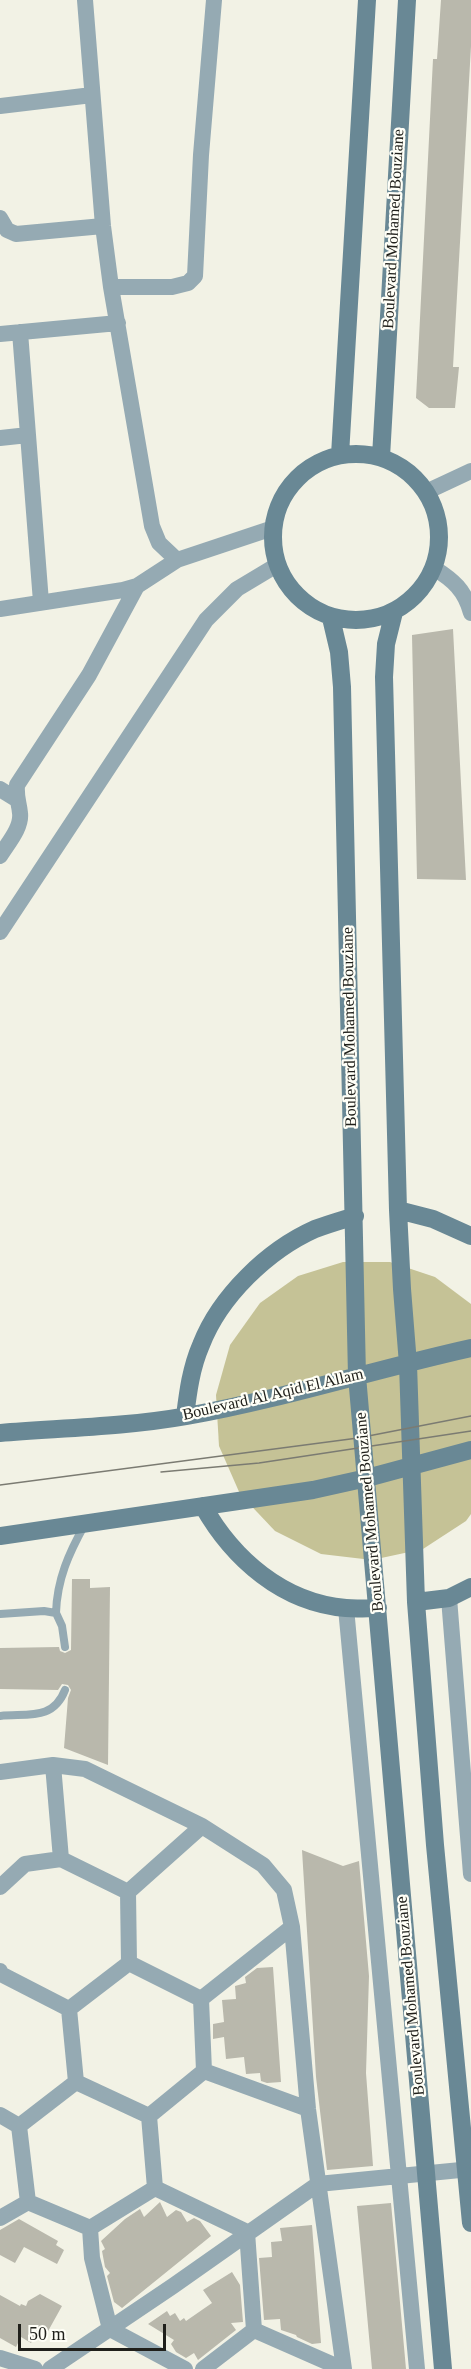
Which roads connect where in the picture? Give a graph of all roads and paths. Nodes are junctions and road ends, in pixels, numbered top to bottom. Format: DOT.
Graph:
graph roads {
  1 [pos="85,0"];
  2 [pos="214,0"];
  3 [pos="367,0"];
  4 [pos="406,0"];
  5 [pos="92,95"];
  6 [pos="0,106"];
  7 [pos="0,218"];
  8 [pos="103,226"];
  9 [pos="111,287"];
  10 [pos="118,323"];
  11 [pos="20,332"];
  12 [pos="0,334"];
  13 [pos="28,435"];
  14 [pos="0,438"];
  15 [pos="340,455"];
  16 [pos="381,457"];
  17 [pos="471,471"];
  18 [pos="426,492"];
  19 [pos="273,528"];
  20 [pos="177,560"];
  21 [pos="277,565"];
  22 [pos="434,568"];
  23 [pos="137,586"];
  24 [pos="41,602"];
  25 [pos="0,609"];
  26 [pos="394,612"];
  27 [pos="471,613"];
  28 [pos="331,618"];
  29 [pos="0,789"];
  30 [pos="16,799"];
  31 [pos="0,856"];
  32 [pos="0,932"];
  33 [pos="399,1210"];
  34 [pos="355,1216"];
  35 [pos="471,1236"];
  36 [pos="471,1348"];
  37 [pos="408,1364"];
  38 [pos="357,1376"];
  39 [pos="185,1416"];
  40 [pos="0,1432"];
  41 [pos="471,1450"];
  42 [pos="412,1466"];
  43 [pos="367,1478"];
  44 [pos="203,1506"];
  45 [pos="85,1523"];
  46 [pos="0,1536"];
  47 [pos="471,1587"];
  48 [pos="449,1598"];
  49 [pos="416,1602"];
  50 [pos="345,1608"];
  51 [pos="378,1608"];
  52 [pos="56,1613"];
  53 [pos="0,1614"];
  54 [pos="65,1647"];
  55 [pos="65,1690"];
  56 [pos="0,1716"];
  57 [pos="53,1765"];
  58 [pos="0,1772"];
  59 [pos="202,1827"];
  60 [pos="61,1859"];
  61 [pos="471,1874"];
  62 [pos="0,1887"];
  63 [pos="128,1892"];
  64 [pos="292,1927"];
  65 [pos="129,1963"];
  66 [pos="0,1973"];
  67 [pos="201,1999"];
  68 [pos="69,2009"];
  69 [pos="204,2071"];
  70 [pos="76,2082"];
  71 [pos="308,2109"];
  72 [pos="0,2115"];
  73 [pos="149,2116"];
  74 [pos="19,2126"];
  75 [pos="468,2169"];
  76 [pos="426,2174"];
  77 [pos="399,2177"];
  78 [pos="318,2184"];
  79 [pos="156,2188"];
  80 [pos="28,2202"];
  81 [pos="0,2218"];
  82 [pos="471,2223"];
  83 [pos="90,2228"];
  84 [pos="247,2232"];
  85 [pos="110,2329"];
  86 [pos="254,2330"];
  87 [pos="0,2358"];
  88 [pos="35,2369"];
  89 [pos="50,2369"];
  90 [pos="185,2369"];
  91 [pos="203,2369"];
  92 [pos="343,2369"];
  93 [pos="417,2369"];
  94 [pos="443,2369"];
  1 -- 5 [label="street"];
  2 -- 9 [label="street"];
  3 -- 15 [label="street"];
  4 -- 16 [label="street, Boulevard Mohamed Bouziane"];
  5 -- 6 [label="street"];
  5 -- 8 [label="street"];
  7 -- 8 [label="street"];
  8 -- 9 [label="street"];
  9 -- 10 [label="street"];
  10 -- 11 [label="street"];
  10 -- 20 [label="street"];
  11 -- 12 [label="street"];
  11 -- 13 [label="street"];
  13 -- 14 [label="street"];
  13 -- 24 [label="street"];
  15 -- 16 [label="street"];
  15 -- 19 [label="street"];
  16 -- 18 [label="street"];
  17 -- 18 [label="street"];
  18 -- 22 [label="street"];
  19 -- 20 [label="street"];
  19 -- 21 [label="street"];
  20 -- 23 [label="street"];
  21 -- 28 [label="street"];
  21 -- 32 [label="street"];
  22 -- 26 [label="street"];
  22 -- 27 [label="street"];
  23 -- 24 [label="street"];
  23 -- 30 [label="street"];
  24 -- 25 [label="street"];
  26 -- 28 [label="street"];
  26 -- 33 [label="street"];
  28 -- 34 [label="street, Boulevard Mohamed Bouziane"];
  29 -- 30 [label="street"];
  30 -- 31 [label="street"];
  33 -- 35 [label="street"];
  33 -- 37 [label="street"];
  34 -- 38 [label="street, Boulevard Mohamed Bouziane"];
  34 -- 39 [label="street"];
  36 -- 37 [label="street, Boulevard Al Aqid El Allam"];
  37 -- 38 [label="street, Boulevard Al Aqid El Allam"];
  37 -- 42 [label="street"];
  38 -- 39 [label="street, Boulevard Al Aqid El Allam"];
  38 -- 43 [label="street, Boulevard Mohamed Bouziane"];
  39 -- 40 [label="street, Boulevard Al Aqid El Allam"];
  41 -- 42 [label="street"];
  42 -- 43 [label="street"];
  42 -- 49 [label="street"];
  43 -- 44 [label="street"];
  43 -- 51 [label="street, Boulevard Mohamed Bouziane"];
  44 -- 45 [label="street"];
  44 -- 50 [label="street"];
  45 -- 46 [label="street"];
  45 -- 52 [label="lane"];
  47 -- 48 [label="street"];
  48 -- 49 [label="street"];
  48 -- 61 [label="street"];
  49 -- 75 [label="street"];
  50 -- 51 [label="street"];
  50 -- 77 [label="street"];
  51 -- 76 [label="street, Boulevard Mohamed Bouziane"];
  52 -- 53 [label="lane"];
  52 -- 54 [label="lane"];
  55 -- 56 [label="lane"];
  57 -- 58 [label="street"];
  57 -- 59 [label="street"];
  57 -- 60 [label="street"];
  59 -- 63 [label="street"];
  59 -- 64 [label="street"];
  60 -- 62 [label="street"];
  60 -- 63 [label="street"];
  63 -- 65 [label="street"];
  64 -- 67 [label="street"];
  64 -- 71 [label="street"];
  65 -- 67 [label="street"];
  65 -- 68 [label="street"];
  66 -- 68 [label="street"];
  67 -- 69 [label="street"];
  68 -- 70 [label="street"];
  69 -- 71 [label="street"];
  69 -- 73 [label="street"];
  70 -- 73 [label="street"];
  70 -- 74 [label="street"];
  71 -- 78 [label="street"];
  72 -- 74 [label="street"];
  73 -- 79 [label="street"];
  74 -- 80 [label="street"];
  75 -- 76 [label="street"];
  75 -- 82 [label="street"];
  76 -- 77 [label="street"];
  76 -- 94 [label="street, Boulevard Mohamed Bouziane"];
  77 -- 78 [label="street"];
  77 -- 93 [label="street"];
  78 -- 84 [label="street"];
  78 -- 92 [label="street"];
  79 -- 83 [label="street"];
  79 -- 84 [label="street"];
  80 -- 81 [label="street"];
  80 -- 83 [label="street"];
  83 -- 85 [label="street"];
  84 -- 85 [label="street"];
  84 -- 86 [label="street"];
  85 -- 89 [label="street"];
  85 -- 90 [label="street"];
  86 -- 91 [label="street"];
  86 -- 92 [label="street"];
  87 -- 88 [label="street"];
}
